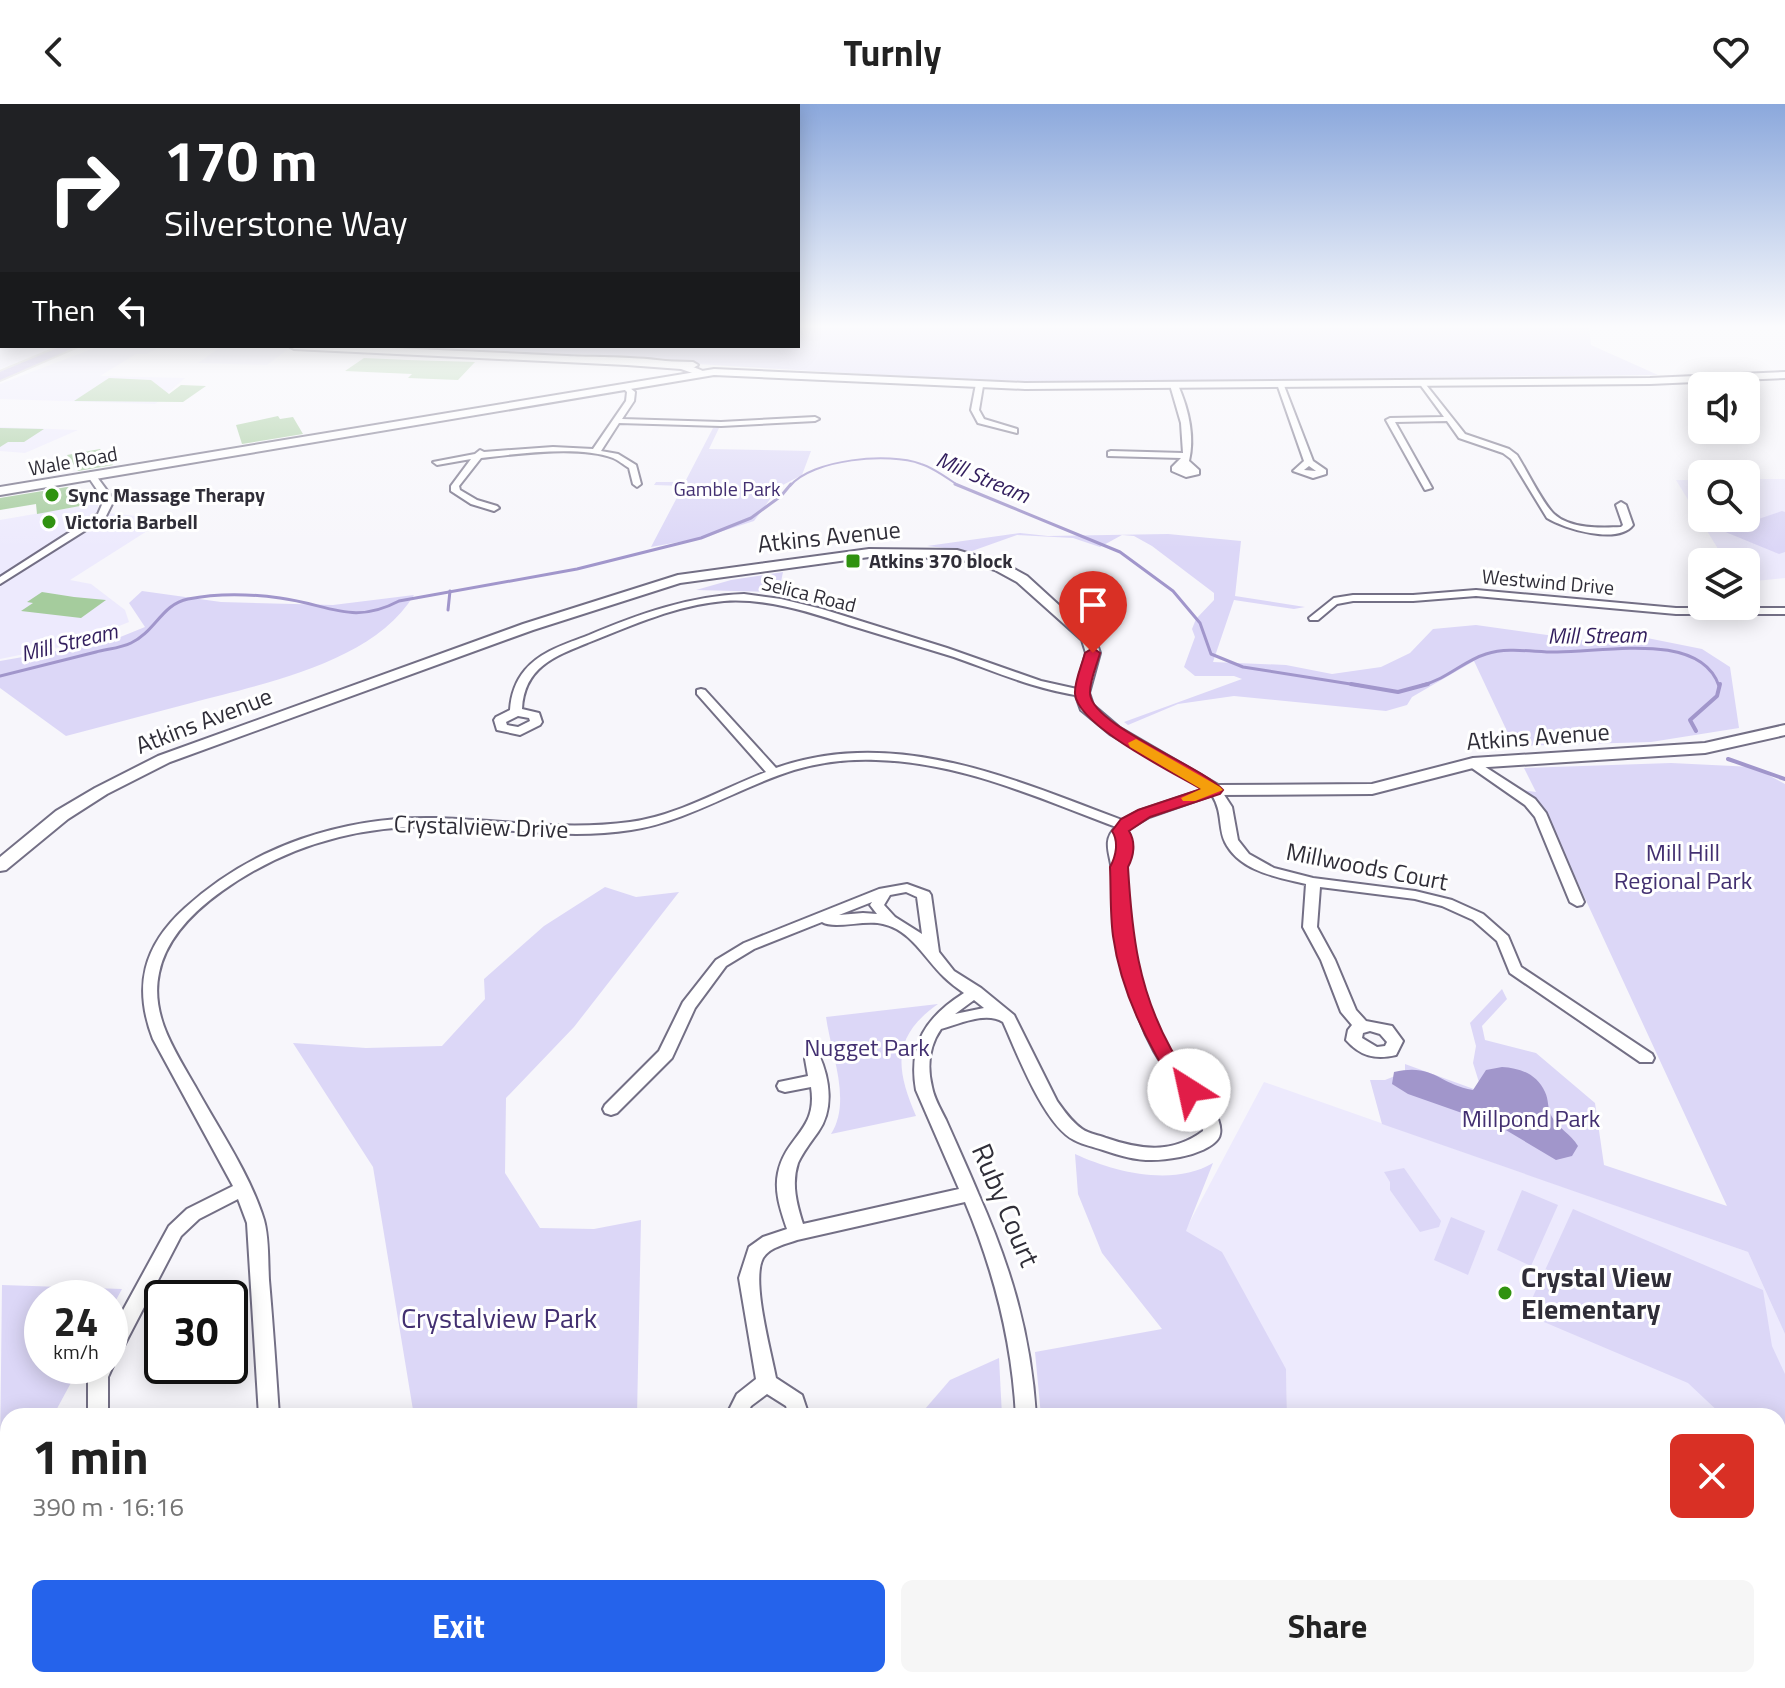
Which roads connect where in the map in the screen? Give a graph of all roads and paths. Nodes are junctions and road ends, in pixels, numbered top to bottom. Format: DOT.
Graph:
graph roads {
  1 [pos="537,401"];
  2 [pos="629,401"];
  3 [pos="977,401"];
  4 [pos="1179,401"];
  5 [pos="1286,401"];
  6 [pos="1435,401"];
  7 [pos="815,419"];
  8 [pos="1447,419"];
  9 [pos="618,421"];
  10 [pos="1014,431"];
  11 [pos="596,452"];
  12 [pos="480,453"];
  13 [pos="1111,454"];
  14 [pos="437,462"];
  15 [pos="1309,462"];
  16 [pos="92,476"];
  17 [pos="637,484"];
  18 [pos="1428,488"];
  19 [pos="0,492"];
  20 [pos="1621,505"];
  21 [pos="494,508"];
  22 [pos="0,581"];
  23 [pos="1785,611"];
  24 [pos="1314,618"];
  25 [pos="701,692"];
  26 [pos="1082,693"];
  27 [pos="516,712"];
  28 [pos="1785,730"];
  29 [pos="1473,763"];
  30 [pos="774,773"];
  31 [pos="1215,790"];
  32 [pos="1122,828"];
  33 [pos="0,866"];
  34 [pos="1313,882"];
  35 [pos="885,892"];
  36 [pos="1577,902"];
  37 [pos="890,920"];
  38 [pos="804,925"];
  39 [pos="932,953"];
  40 [pos="976,992"];
  41 [pos="1002,1013"];
  42 [pos="936,1025"];
  43 [pos="1362,1026"];
  44 [pos="1646,1058"];
  45 [pos="813,1059"];
  46 [pos="816,1080"];
  47 [pos="785,1086"];
  48 [pos="611,1109"];
  49 [pos="243,1189"];
  50 [pos="969,1194"];
  51 [pos="797,1233"];
  52 [pos="128,1319"];
  53 [pos="767,1383"];
  54 [pos="98,1384"];
  55 [pos="98,1408"];
  56 [pos="268,1408"];
  57 [pos="740,1408"];
  58 [pos="797,1408"];
  59 [pos="1025,1408"];
  1 -- 16 [label="main road, Wale Road"];
  2 -- 9 [label="street"];
  3 -- 10 [label="street"];
  4 -- 13 [label="street"];
  5 -- 15 [label="street"];
  6 -- 8 [label="street"];
  7 -- 9 [label="street"];
  8 -- 18 [label="street"];
  8 -- 20 [label="street"];
  9 -- 11 [label="street"];
  11 -- 12 [label="street"];
  11 -- 17 [label="street"];
  12 -- 14 [label="street"];
  12 -- 21 [label="street"];
  16 -- 19 [label="main road, Wale Road"];
  16 -- 22 [label="street"];
  23 -- 24 [label="street, Westwind Drive"];
  25 -- 30 [label="street"];
  26 -- 27 [label="street, Selica Road"];
  26 -- 31 [label="street"];
  26 -- 33 [label="street, Atkins Avenue"];
  28 -- 29 [label="street, Atkins Avenue"];
  29 -- 31 [label="street, Atkins Avenue"];
  29 -- 36 [label="street"];
  30 -- 32 [label="street, Crystalview Drive"];
  30 -- 49 [label="street, Crystalview Drive"];
  31 -- 32 [label="street"];
  31 -- 34 [label="street, Millwoods Court"];
  32 -- 41 [label="street"];
  34 -- 43 [label="street"];
  34 -- 44 [label="street, Millwoods Court"];
  35 -- 37 [label="street"];
  35 -- 38 [label="street"];
  35 -- 39 [label="street"];
  37 -- 38 [label="street"];
  37 -- 39 [label="street"];
  38 -- 48 [label="street"];
  39 -- 40 [label="street"];
  40 -- 41 [label="street"];
  40 -- 42 [label="street, Ruby Court"];
  41 -- 42 [label="street"];
  42 -- 50 [label="street, Ruby Court"];
  45 -- 46 [label="street"];
  46 -- 47 [label="street"];
  46 -- 51 [label="street"];
  49 -- 52 [label="street"];
  49 -- 56 [label="street, Crystalview Drive"];
  50 -- 51 [label="street"];
  50 -- 59 [label="street, Ruby Court"];
  51 -- 53 [label="street"];
  53 -- 57 [label="street"];
  53 -- 58 [label="street"];
  54 -- 55 [label="street"];
}
